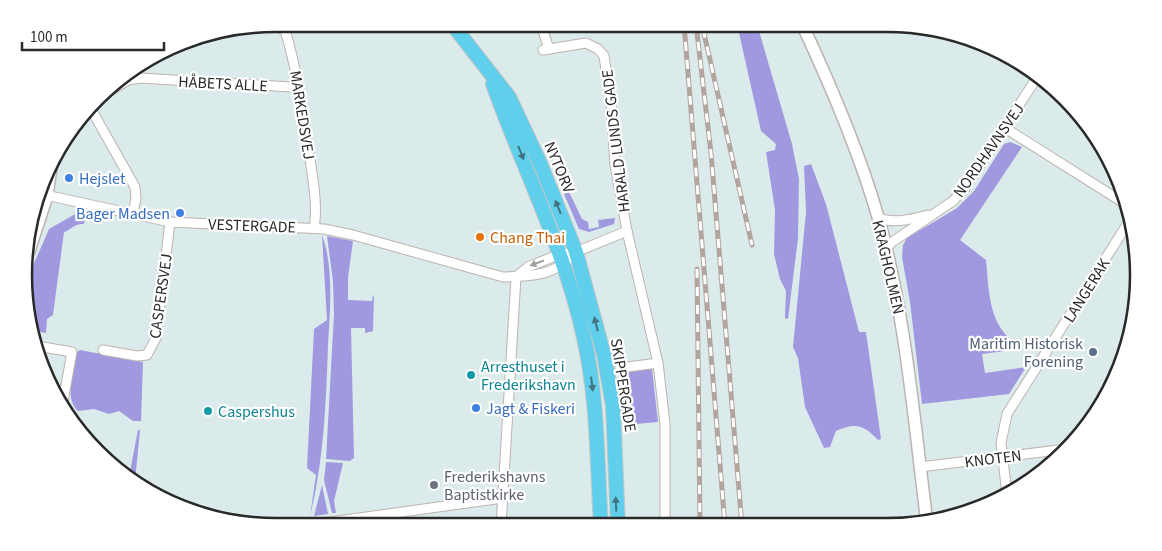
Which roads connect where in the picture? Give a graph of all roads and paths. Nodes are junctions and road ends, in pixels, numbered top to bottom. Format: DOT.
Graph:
graph roads {
  1 [pos="285,32"];
  2 [pos="458,32"];
  3 [pos="543,32"];
  4 [pos="805,32"];
  5 [pos="132,79"];
  6 [pos="1034,83"];
  7 [pos="291,87"];
  8 [pos="504,99"];
  9 [pos="93,115"];
  10 [pos="1005,128"];
  11 [pos="46,195"];
  12 [pos="1117,199"];
  13 [pos="133,214"];
  14 [pos="933,214"];
  15 [pos="878,218"];
  16 [pos="170,222"];
  17 [pos="314,228"];
  18 [pos="1125,228"];
  19 [pos="627,231"];
  20 [pos="886,249"];
  21 [pos="576,252"];
  22 [pos="562,260"];
  23 [pos="516,277"];
  24 [pos="43,347"];
  25 [pos="103,350"];
  26 [pos="658,363"];
  27 [pos="620,368"];
  28 [pos="64,395"];
  29 [pos="1055,450"];
  30 [pos="1002,456"];
  31 [pos="920,466"];
  32 [pos="1006,487"];
  33 [pos="503,498"];
  34 [pos="925,515"];
  35 [pos="369,518"];
  36 [pos="502,518"];
  37 [pos="601,518"];
  38 [pos="618,518"];
  39 [pos="665,518"];
  1 -- 17 [label="street, MARKEDSVEJ"];
  2 -- 8 [label="main road"];
  3 -- 19 [label="street, HARALD LUNDS GADE"];
  4 -- 15 [label="street, KRAGHOLMEN"];
  5 -- 7 [label="street, HÅBETS ALLE"];
  6 -- 10 [label="street, NORDHAVNSVEJ"];
  21 -- 8 [label="main road, NYTORV, one-way"];
  8 -- 22 [label="main road, NYTORV, one-way"];
  9 -- 13 [label="street"];
  10 -- 12 [label="street"];
  10 -- 14 [label="street, NORDHAVNSVEJ"];
  11 -- 13 [label="street, VESTERGADE"];
  13 -- 16 [label="street, VESTERGADE"];
  14 -- 15 [label="street, NORDHAVNSVEJ"];
  14 -- 20 [label="street, NORDHAVNSVEJ"];
  15 -- 20 [label="street, KRAGHOLMEN"];
  16 -- 17 [label="street, VESTERGADE"];
  16 -- 25 [label="street, CASPERSVEJ"];
  17 -- 23 [label="street, VESTERGADE"];
  18 -- 30 [label="street, LANGERAK"];
  19 -- 21 [label="street, HARALD LUNDS GADE"];
  19 -- 26 [label="street, HARALD LUNDS GADE"];
  20 -- 31 [label="street, KRAGHOLMEN"];
  21 -- 22 [label="street"];
  38 -- 21 [label="main road, SKIPPERGADE, one-way"];
  22 -- 23 [label="street"];
  22 -- 37 [label="main road, SKIPPERGADE, one-way"];
  23 -- 33 [label="street"];
  24 -- 28 [label="street"];
  26 -- 27 [label="street"];
  26 -- 39 [label="street, HARALD LUNDS GADE"];
  29 -- 30 [label="street, KNOTEN"];
  30 -- 31 [label="street, KNOTEN"];
  30 -- 32 [label="street, LANGERAK"];
  31 -- 34 [label="street, KRAGHOLMEN"];
  33 -- 35 [label="street"];
  33 -- 36 [label="street"];
}
